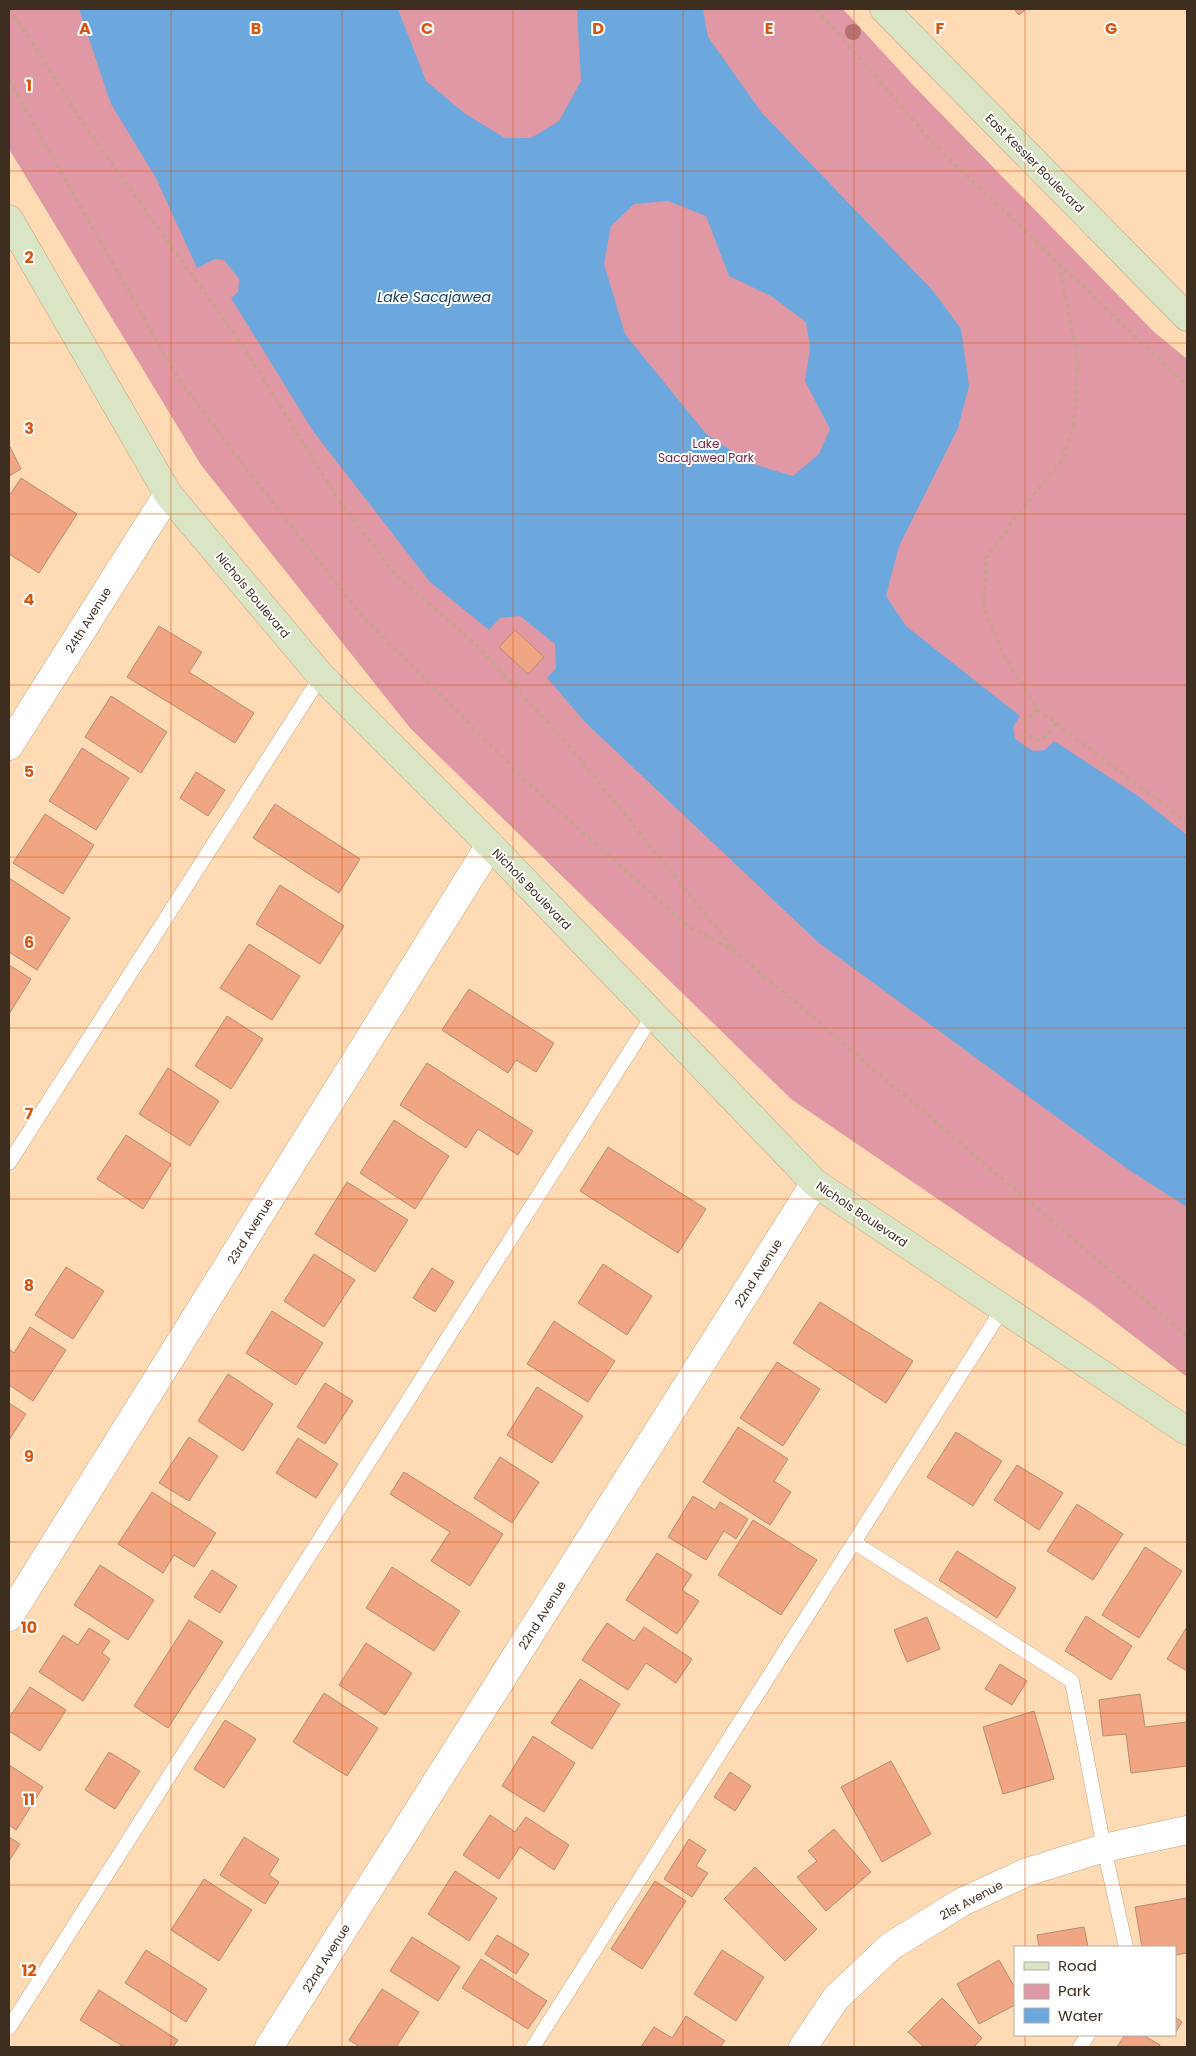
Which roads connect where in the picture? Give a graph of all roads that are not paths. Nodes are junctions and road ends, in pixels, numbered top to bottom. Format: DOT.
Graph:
graph roads {
  1 [pos="884,9"];
  2 [pos="9,219"];
  3 [pos="1187,317"];
  4 [pos="168,494"];
  5 [pos="321,676"];
  6 [pos="9,746"];
  7 [pos="490,845"];
  8 [pos="653,1015"];
  9 [pos="9,1163"];
  10 [pos="815,1183"];
  11 [pos="1004,1308"];
  12 [pos="1187,1431"];
  13 [pos="854,1542"];
  14 [pos="9,1617"];
  15 [pos="1187,1830"];
  16 [pos="1104,1848"];
  17 [pos="1126,1946"];
  18 [pos="9,2028"];
  19 [pos="1087,2036"];
  20 [pos="269,2047"];
  21 [pos="533,2047"];
  22 [pos="803,2047"];
  23 [pos="1080,2047"];
  1 -- 3 [label="main road, East Kessler Boulevard"];
  2 -- 4 [label="main road, Nichols Boulevard"];
  4 -- 5 [label="main road, Nichols Boulevard"];
  4 -- 6 [label="street, 24th Avenue"];
  5 -- 7 [label="main road, Nichols Boulevard"];
  5 -- 9 [label="lane"];
  7 -- 8 [label="main road, Nichols Boulevard"];
  7 -- 14 [label="street, 23rd Avenue"];
  8 -- 10 [label="main road, Nichols Boulevard"];
  8 -- 18 [label="lane"];
  10 -- 11 [label="main road, Nichols Boulevard"];
  10 -- 20 [label="street, 22nd Avenue"];
  11 -- 12 [label="main road, Nichols Boulevard"];
  11 -- 13 [label="lane"];
  13 -- 16 [label="lane"];
  13 -- 21 [label="lane"];
  15 -- 16 [label="street, 21st Avenue"];
  16 -- 17 [label="lane"];
  16 -- 22 [label="street, 21st Avenue"];
  19 -- 23 [label="lane"];
}
